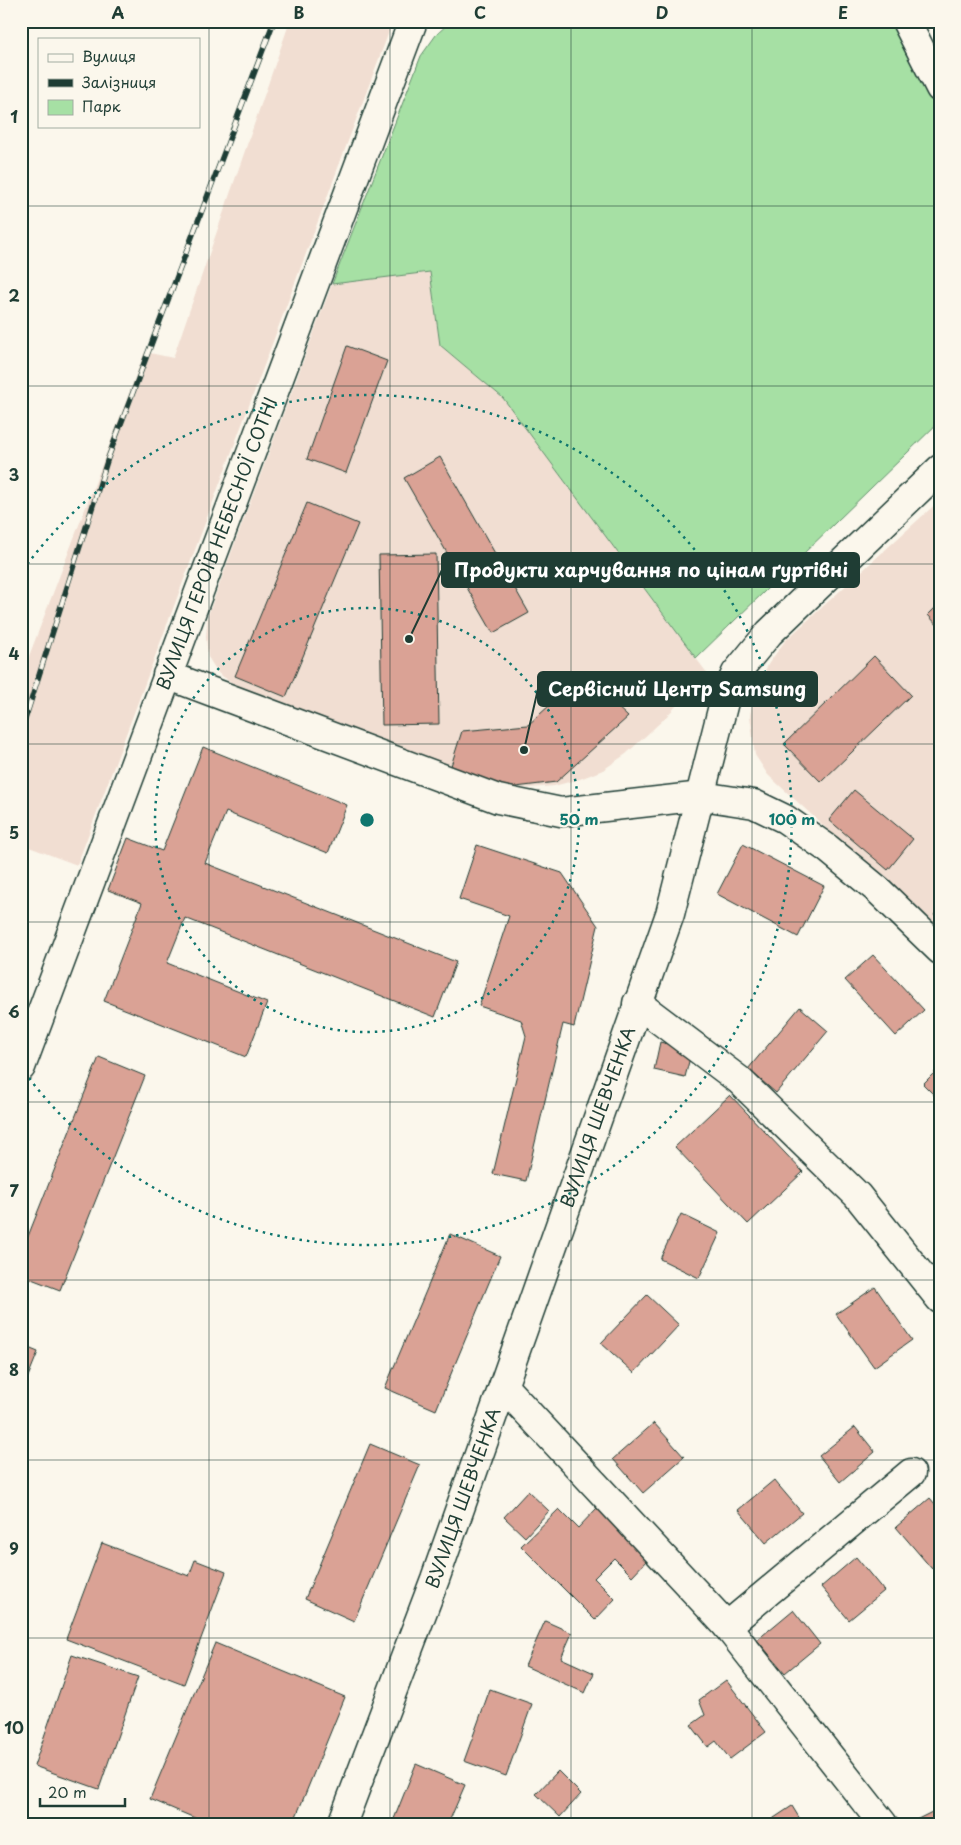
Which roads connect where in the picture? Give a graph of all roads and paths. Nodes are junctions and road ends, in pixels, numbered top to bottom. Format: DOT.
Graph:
graph roads {
  1 [pos="412,21"];
  2 [pos="425,21"];
  3 [pos="906,21"];
  4 [pos="402,49"];
  5 [pos="940,88"];
  6 [pos="940,470"];
  7 [pos="167,675"];
  8 [pos="702,796"];
  9 [pos="940,950"];
  10 [pos="637,1002"];
  11 [pos="21,1067"];
  12 [pos="940,1299"];
  13 [pos="504,1387"];
  14 [pos="911,1473"];
  15 [pos="727,1626"];
  16 [pos="342,1824"];
  17 [pos="883,1824"];
  1 -- 4 [label="street, ВУЛИЦЯ ГЕРОЇВ НЕБЕСНОЇ СОТНІ"];
  2 -- 4 [label="street"];
  3 -- 5 [label="street"];
  4 -- 7 [label="street, ВУЛИЦЯ ГЕРОЇВ НЕБЕСНОЇ СОТНІ"];
  6 -- 8 [label="street, ВУЛИЦЯ ШЕВЧЕНКА"];
  7 -- 8 [label="street"];
  7 -- 11 [label="street, ВУЛИЦЯ ГЕРОЇВ НЕБЕСНОЇ СОТНІ"];
  8 -- 9 [label="street"];
  8 -- 10 [label="street, ВУЛИЦЯ ШЕВЧЕНКА"];
  10 -- 12 [label="street"];
  10 -- 13 [label="street, ВУЛИЦЯ ШЕВЧЕНКА"];
  13 -- 15 [label="street"];
  13 -- 16 [label="street, ВУЛИЦЯ ШЕВЧЕНКА"];
  14 -- 15 [label="street"];
  15 -- 17 [label="street"];
}
